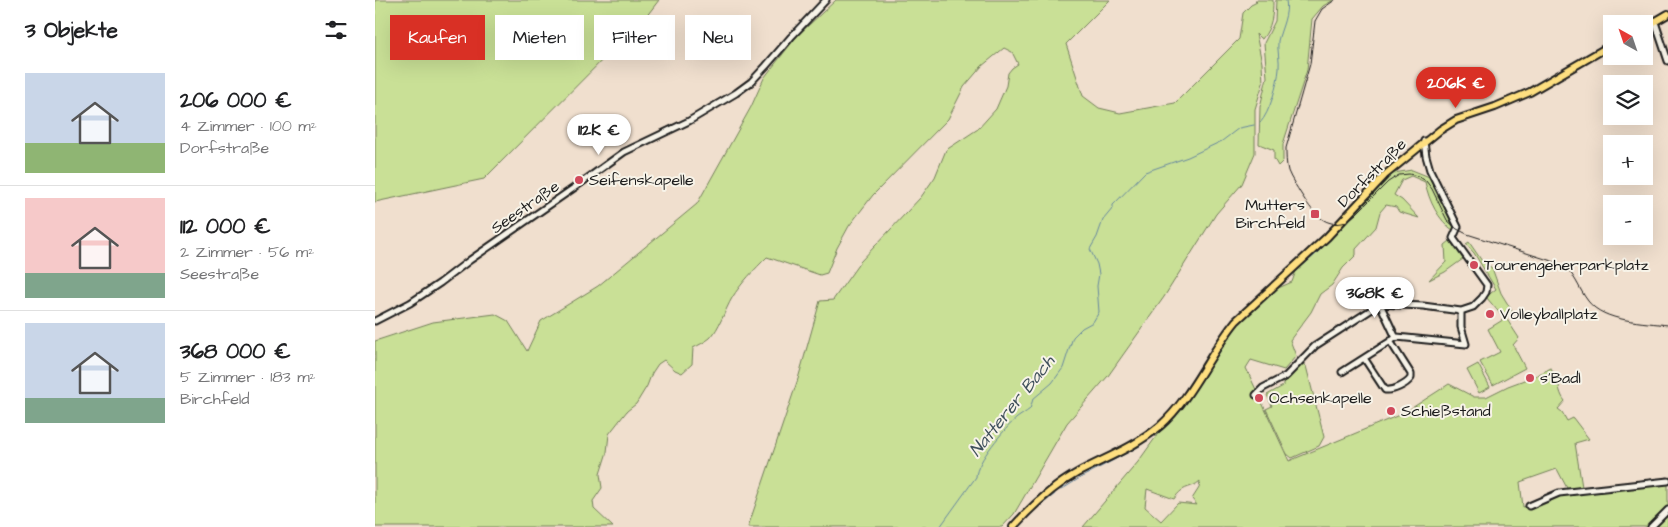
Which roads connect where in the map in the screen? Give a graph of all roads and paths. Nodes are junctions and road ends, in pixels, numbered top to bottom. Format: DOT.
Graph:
graph roads {
  1 [pos="826,0"];
  2 [pos="1668,14"];
  3 [pos="1655,22"];
  4 [pos="1603,50"];
  5 [pos="1668,61"];
  6 [pos="1424,141"];
  7 [pos="1380,304"];
  8 [pos="1461,311"];
  9 [pos="375,321"];
  10 [pos="1396,338"];
  11 [pos="1390,341"];
  12 [pos="1364,358"];
  13 [pos="1342,372"];
  14 [pos="1255,395"];
  15 [pos="1668,481"];
  16 [pos="1529,506"];
  17 [pos="1668,510"];
  18 [pos="1013,527"];
  19 [pos="1651,527"];
  1 -- 9 [label="street, Seestraße"];
  2 -- 3 [label="main road"];
  3 -- 5 [label="street"];
  4 -- 6 [label="main road, Dorfstraße"];
  6 -- 8 [label="street"];
  6 -- 18 [label="main road, Dorfstraße"];
  7 -- 8 [label="street"];
  7 -- 10 [label="street"];
  7 -- 14 [label="street"];
  8 -- 10 [label="street"];
  10 -- 11 [label="street"];
  11 -- 12 [label="street"];
  11 -- 12 [label="street"];
  12 -- 13 [label="street"];
  15 -- 16 [label="street"];
  17 -- 19 [label="street"];
}
